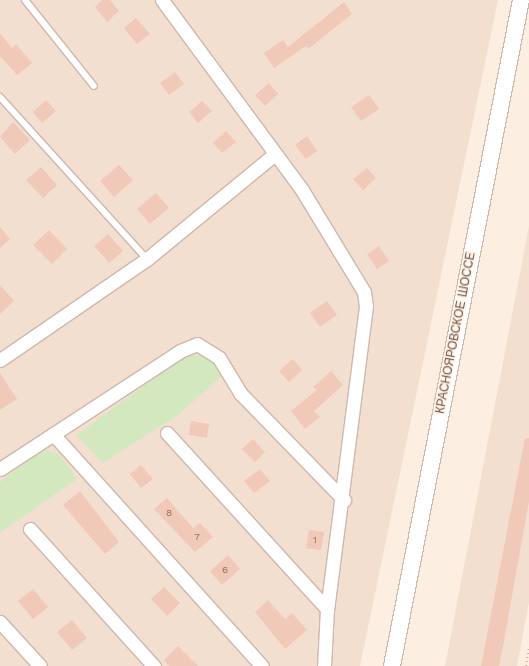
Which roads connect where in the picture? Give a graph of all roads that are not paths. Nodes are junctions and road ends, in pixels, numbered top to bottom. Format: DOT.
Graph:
graph roads {
  1 [pos="25,0"];
  2 [pos="162,0"];
  3 [pos="520,0"];
  4 [pos="94,86"];
  5 [pos="0,97"];
  6 [pos="275,154"];
  7 [pos="147,260"];
  8 [pos="0,360"];
  9 [pos="167,433"];
  10 [pos="53,434"];
  11 [pos="0,469"];
  12 [pos="344,500"];
  13 [pos="30,529"];
  14 [pos="327,609"];
  15 [pos="0,622"];
  16 [pos="40,666"];
  17 [pos="154,666"];
  18 [pos="262,666"];
  19 [pos="324,666"];
  20 [pos="392,666"];
  1 -- 4 [label="lane"];
  2 -- 6 [label="street"];
  3 -- 20 [label="street, КРАСНОЯРОВСКОЕ ШОССЕ"];
  5 -- 7 [label="lane"];
  6 -- 7 [label="street"];
  6 -- 12 [label="street"];
  7 -- 8 [label="street"];
  9 -- 14 [label="street"];
  10 -- 11 [label="street"];
  10 -- 12 [label="street"];
  10 -- 18 [label="street"];
  12 -- 14 [label="street"];
  13 -- 17 [label="street"];
  14 -- 19 [label="street"];
  15 -- 16 [label="street"];
}
